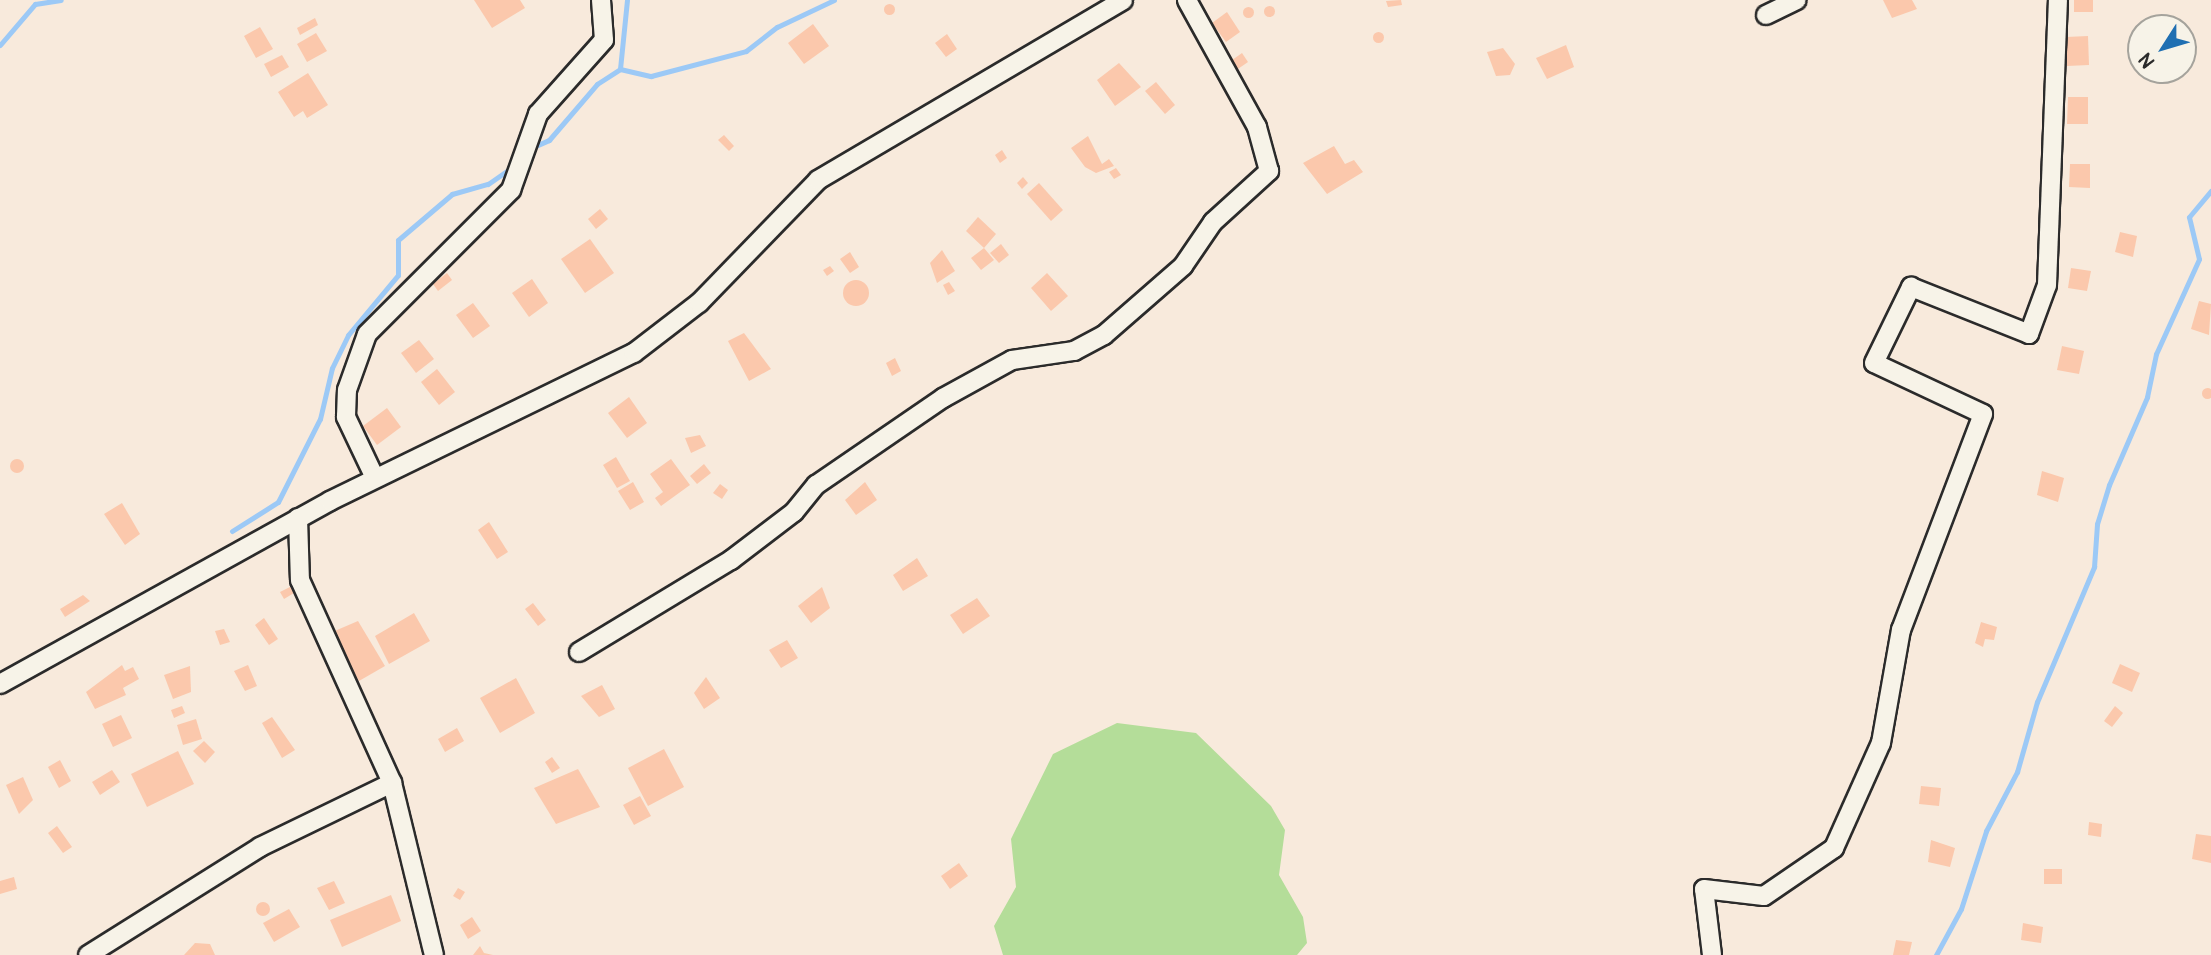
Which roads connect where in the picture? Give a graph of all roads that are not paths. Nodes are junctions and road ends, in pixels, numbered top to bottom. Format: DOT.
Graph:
graph roads {
  1 [pos="601,0"];
  2 [pos="1123,0"];
  3 [pos="1186,0"];
  4 [pos="1797,0"];
  5 [pos="2058,0"];
  6 [pos="1766,15"];
  7 [pos="375,478"];
  8 [pos="298,518"];
  9 [pos="579,652"];
  10 [pos="0,684"];
  11 [pos="392,783"];
  12 [pos="88,955"];
  13 [pos="434,955"];
  14 [pos="1713,955"];
  1 -- 7 [label="street"];
  2 -- 7 [label="street"];
  3 -- 9 [label="street"];
  4 -- 6 [label="street"];
  5 -- 14 [label="street"];
  7 -- 8 [label="street"];
  8 -- 10 [label="street"];
  8 -- 11 [label="street"];
  11 -- 12 [label="street"];
  11 -- 13 [label="street"];
}
